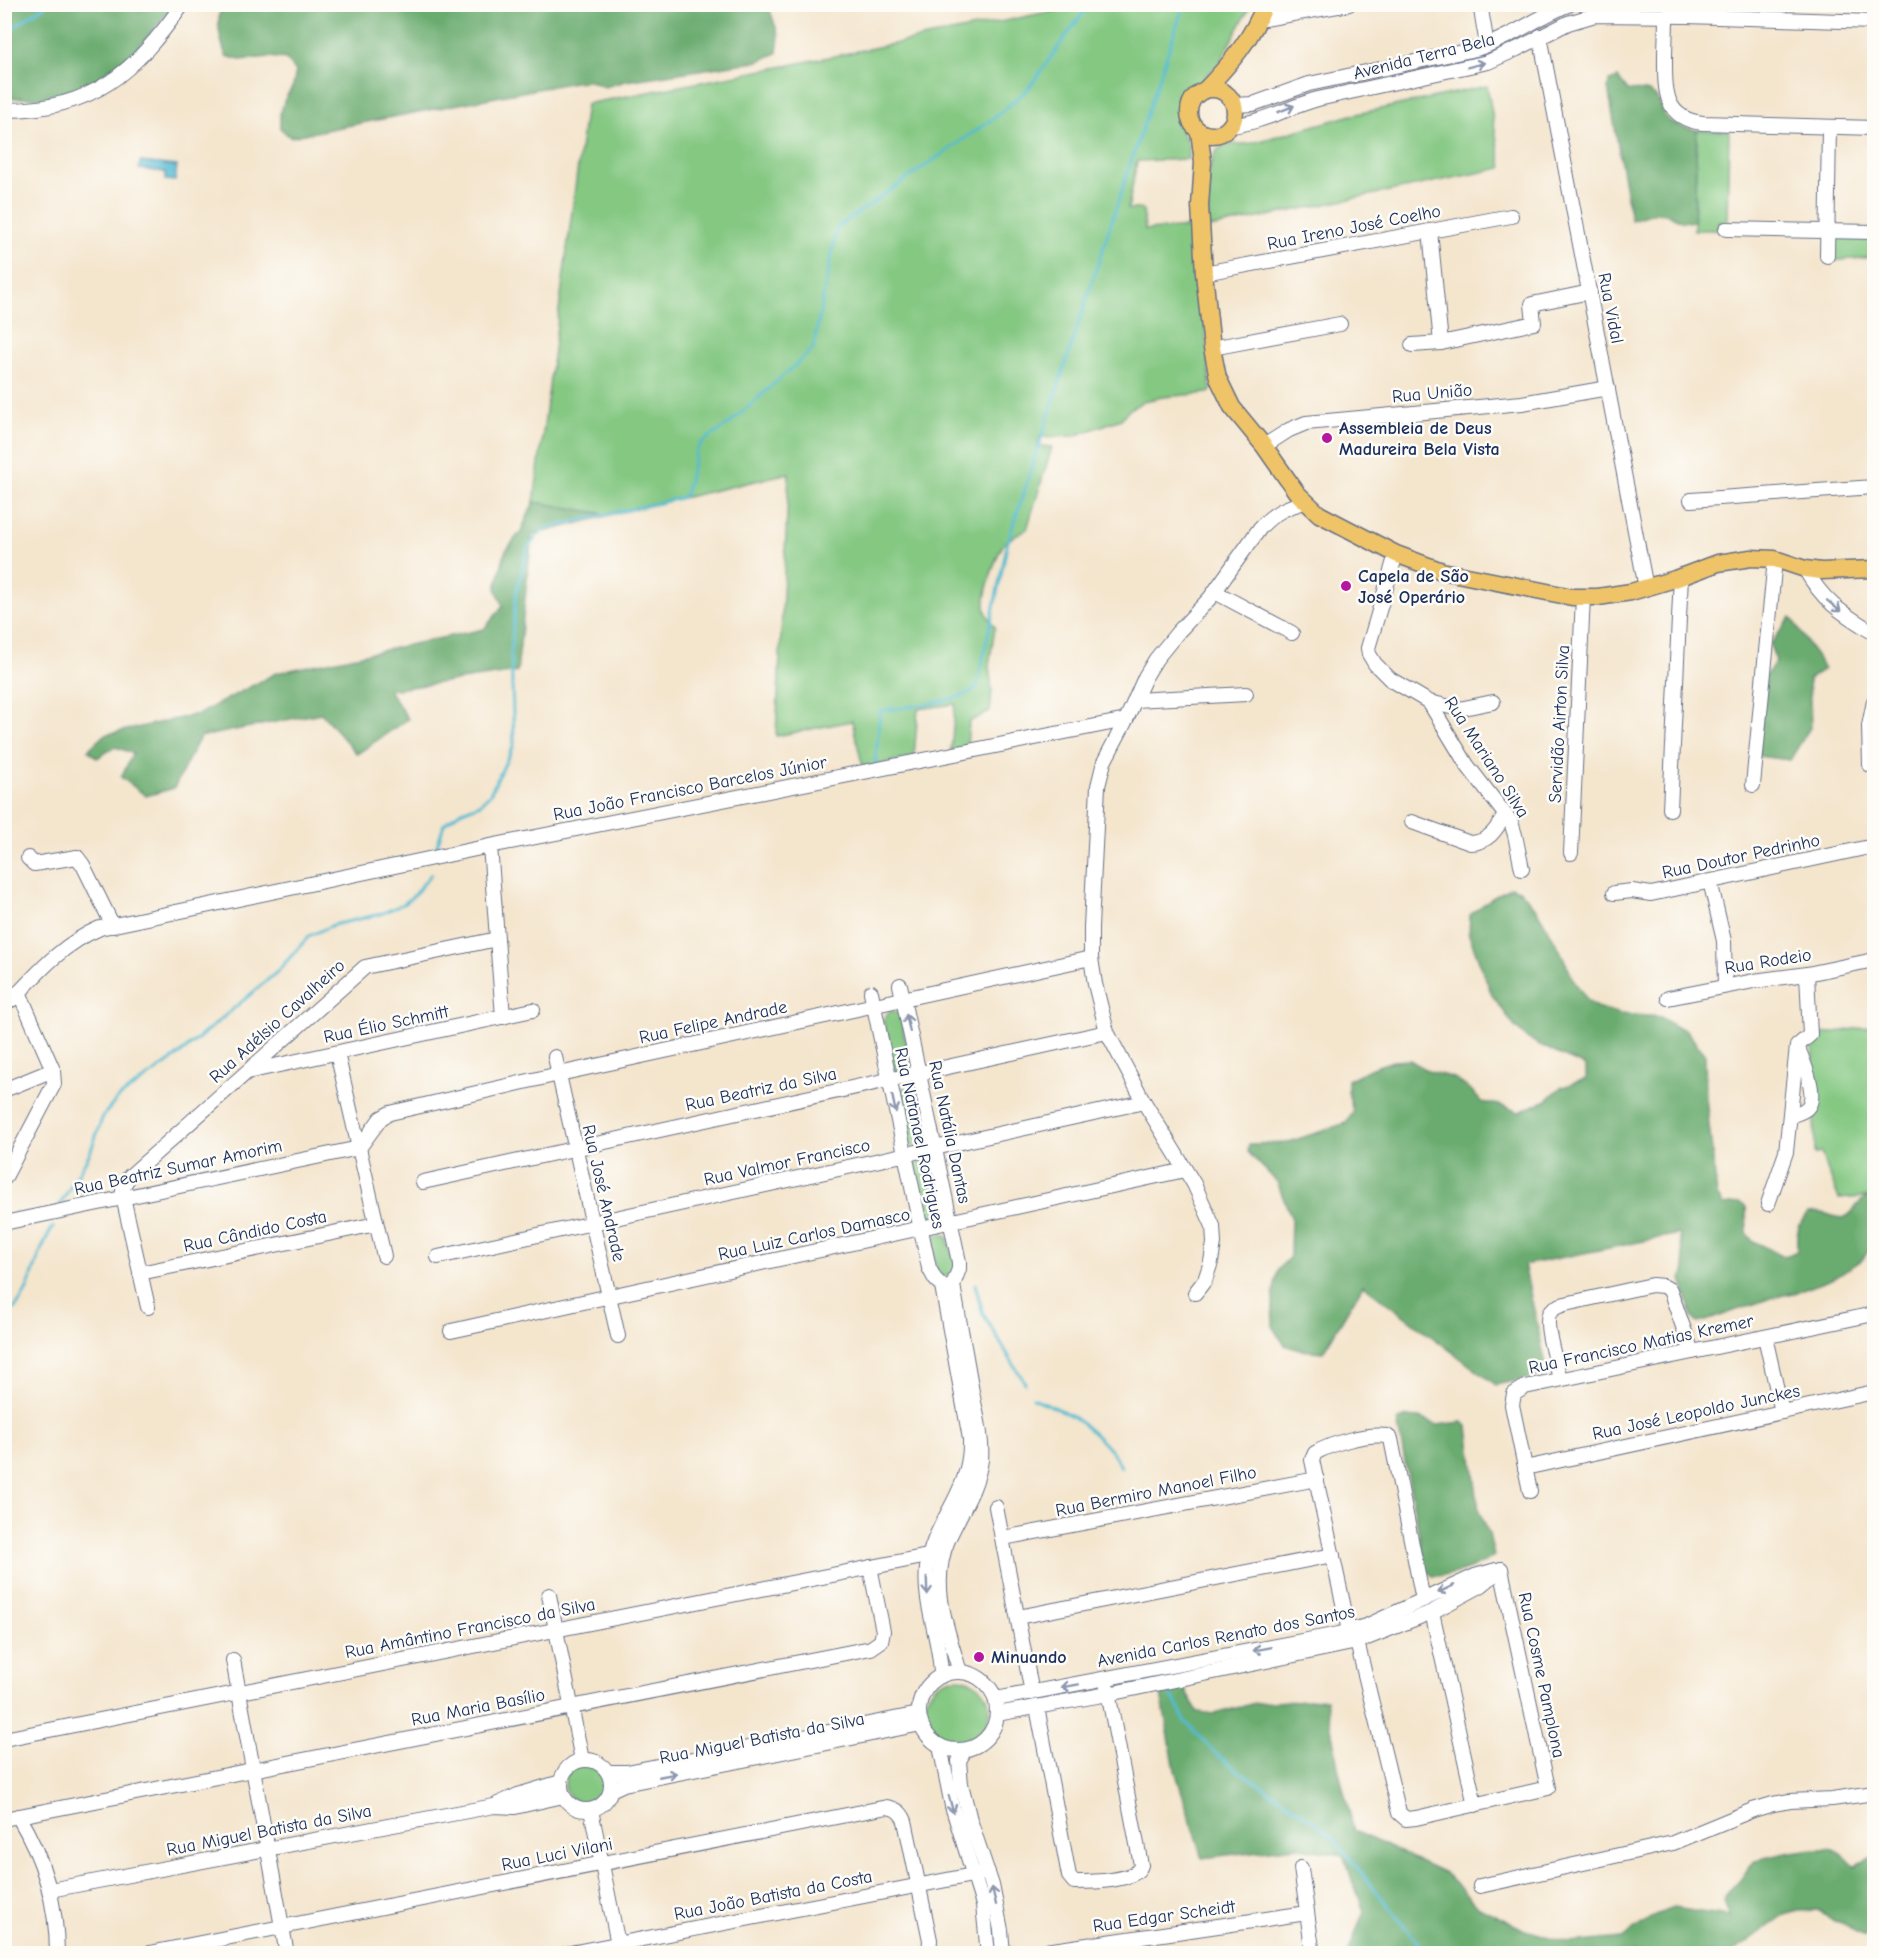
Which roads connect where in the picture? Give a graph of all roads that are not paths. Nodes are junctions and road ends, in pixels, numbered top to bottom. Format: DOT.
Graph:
graph roads {
  1 [pos="183,4"];
  2 [pos="1349,4"];
  3 [pos="1480,4"];
  4 [pos="1569,4"];
  5 [pos="1862,4"];
  6 [pos="1875,5"];
  7 [pos="1262,12"];
  8 [pos="1666,16"];
  9 [pos="1875,22"];
  10 [pos="1540,36"];
  11 [pos="1487,45"];
  12 [pos="1232,62"];
  13 [pos="1205,90"];
  14 [pos="1231,100"];
  15 [pos="4,110"];
  16 [pos="1829,127"];
  17 [pos="1875,128"];
  18 [pos="1226,129"];
  19 [pos="1199,131"];
  20 [pos="1203,162"];
  21 [pos="1511,216"];
  22 [pos="1726,229"];
  23 [pos="1430,231"];
  24 [pos="1827,231"];
  25 [pos="1875,232"];
  26 [pos="1827,256"];
  27 [pos="1204,273"];
  28 [pos="1590,292"];
  29 [pos="1340,324"];
  30 [pos="1441,343"];
  31 [pos="1412,345"];
  32 [pos="1212,348"];
  33 [pos="1608,388"];
  34 [pos="1264,446"];
  35 [pos="1875,487"];
  36 [pos="1691,500"];
  37 [pos="1305,501"];
  38 [pos="1396,554"];
  39 [pos="1775,559"];
  40 [pos="1805,569"];
  41 [pos="1875,569"];
  42 [pos="1678,578"];
  43 [pos="1646,588"];
  44 [pos="1215,592"];
  45 [pos="1583,597"];
  46 [pos="1292,633"];
  47 [pos="1875,633"];
  48 [pos="1246,694"];
  49 [pos="1135,700"];
  50 [pos="1875,701"];
  51 [pos="1430,702"];
  52 [pos="1493,702"];
  53 [pos="1126,720"];
  54 [pos="1665,749"];
  55 [pos="1870,765"];
  56 [pos="1753,785"];
  57 [pos="1670,809"];
  58 [pos="1505,815"];
  59 [pos="1412,822"];
  60 [pos="490,846"];
  61 [pos="1875,846"];
  62 [pos="1571,853"];
  63 [pos="28,858"];
  64 [pos="1522,869"];
  65 [pos="1710,881"];
  66 [pos="1614,893"];
  67 [pos="113,926"];
  68 [pos="497,939"];
  69 [pos="1091,958"];
  70 [pos="1875,960"];
  71 [pos="1807,974"];
  72 [pos="1725,986"];
  73 [pos="19,992"];
  74 [pos="902,992"];
  75 [pos="1668,998"];
  76 [pos="872,999"];
  77 [pos="4,1004"];
  78 [pos="533,1010"];
  79 [pos="503,1017"];
  80 [pos="1107,1032"];
  81 [pos="285,1037"];
  82 [pos="337,1053"];
  83 [pos="555,1057"];
  84 [pos="290,1063"];
  85 [pos="53,1070"];
  86 [pos="247,1072"];
  87 [pos="919,1073"];
  88 [pos="559,1074"];
  89 [pos="889,1080"];
  90 [pos="4,1090"];
  91 [pos="1144,1102"];
  92 [pos="358,1148"];
  93 [pos="576,1148"];
  94 [pos="935,1148"];
  95 [pos="905,1155"];
  96 [pos="1185,1170"];
  97 [pos="4,1179"];
  98 [pos="423,1182"];
  99 [pos="123,1197"];
  100 [pos="1768,1204"];
  101 [pos="950,1222"];
  102 [pos="4,1223"];
  103 [pos="593,1223"];
  104 [pos="376,1224"];
  105 [pos="921,1229"];
  106 [pos="384,1256"];
  107 [pos="438,1257"];
  108 [pos="140,1273"];
  109 [pos="948,1286"];
  110 [pos="1195,1293"];
  111 [pos="609,1297"];
  112 [pos="148,1307"];
  113 [pos="1875,1314"];
  114 [pos="451,1331"];
  115 [pos="618,1336"];
  116 [pos="1765,1337"];
  117 [pos="1692,1352"];
  118 [pos="1560,1380"];
  119 [pos="1875,1392"];
  120 [pos="1782,1412"];
  121 [pos="1525,1468"];
  122 [pos="1317,1479"];
  123 [pos="1530,1491"];
  124 [pos="996,1507"];
  125 [pos="1003,1538"];
  126 [pos="937,1554"];
  127 [pos="1333,1555"];
  128 [pos="870,1568"];
  129 [pos="1500,1569"];
  130 [pos="549,1595"];
  131 [pos="1423,1600"];
  132 [pos="1432,1612"];
  133 [pos="1018,1617"];
  134 [pos="556,1630"];
  135 [pos="1353,1636"];
  136 [pos="233,1660"];
  137 [pos="960,1672"];
  138 [pos="941,1676"];
  139 [pos="1106,1679"];
  140 [pos="239,1693"];
  141 [pos="1032,1693"];
  142 [pos="1108,1694"];
  143 [pos="996,1700"];
  144 [pos="572,1707"];
  145 [pos="1037,1707"];
  146 [pos="997,1714"];
  147 [pos="920,1719"];
  148 [pos="4,1739"];
  149 [pos="940,1746"];
  150 [pos="965,1750"];
  151 [pos="582,1760"];
  152 [pos="253,1770"];
  153 [pos="608,1772"];
  154 [pos="562,1789"];
  155 [pos="611,1790"];
  156 [pos="1875,1793"];
  157 [pos="1475,1805"];
  158 [pos="591,1810"];
  159 [pos="11,1817"];
  160 [pos="267,1848"];
  161 [pos="602,1863"];
  162 [pos="1301,1868"];
  163 [pos="981,1874"];
  164 [pos="919,1885"];
  165 [pos="1480,1886"];
  166 [pos="50,1890"];
  167 [pos="1307,1913"];
  168 [pos="282,1926"];
  169 [pos="619,1948"];
  170 [pos="1311,1948"];
  171 [pos="57,1953"];
  172 [pos="145,1953"];
  173 [pos="287,1953"];
  174 [pos="565,1953"];
  175 [pos="929,1953"];
  176 [pos="988,1953"];
  177 [pos="1003,1953"];
  178 [pos="1025,1953"];
  1 -- 15 [label="street"];
  2 -- 7 [label="street"];
  3 -- 11 [label="street"];
  4 -- 11 [label="street, Avenida Terra Bela"];
  5 -- 6 [label="street"];
  7 -- 12 [label="main road"];
  8 -- 9 [label="street, Avenida Terra Bela"];
  8 -- 10 [label="street, Avenida Terra Bela"];
  8 -- 16 [label="street"];
  18 -- 10 [label="street, Avenida Terra Bela, one-way"];
  10 -- 28 [label="street, Rua Vidal"];
  11 -- 14 [label="street, Avenida Terra Bela"];
  12 -- 13 [label="main road"];
  12 -- 14 [label="main road"];
  13 -- 14 [label="main road"];
  13 -- 19 [label="main road"];
  14 -- 18 [label="main road"];
  16 -- 17 [label="street"];
  16 -- 24 [label="street"];
  18 -- 19 [label="main road"];
  18 -- 20 [label="main road"];
  19 -- 20 [label="main road"];
  20 -- 27 [label="main road"];
  21 -- 23 [label="street, Rua Ireno José Coelho"];
  22 -- 24 [label="street"];
  23 -- 27 [label="street, Rua Ireno José Coelho"];
  23 -- 30 [label="street"];
  24 -- 25 [label="street"];
  24 -- 26 [label="street"];
  27 -- 32 [label="main road"];
  28 -- 30 [label="street"];
  28 -- 33 [label="street, Rua Vidal"];
  29 -- 32 [label="street"];
  30 -- 31 [label="street"];
  32 -- 34 [label="main road"];
  33 -- 34 [label="street, Rua União"];
  33 -- 43 [label="street, Rua Vidal"];
  34 -- 37 [label="main road"];
  35 -- 36 [label="street"];
  37 -- 38 [label="main road"];
  37 -- 44 [label="street"];
  38 -- 45 [label="main road"];
  38 -- 51 [label="street, Rua Mariano Silva"];
  39 -- 40 [label="main road"];
  39 -- 42 [label="main road"];
  39 -- 56 [label="street"];
  40 -- 41 [label="main road"];
  40 -- 47 [label="street, one-way"];
  42 -- 43 [label="main road"];
  42 -- 54 [label="street"];
  42 -- 57 [label="street"];
  43 -- 45 [label="main road"];
  44 -- 46 [label="street"];
  44 -- 49 [label="street"];
  45 -- 62 [label="street, Servidão Airton Silva"];
  48 -- 49 [label="street"];
  49 -- 53 [label="street"];
  50 -- 55 [label="street"];
  51 -- 52 [label="street"];
  51 -- 58 [label="street, Rua Mariano Silva"];
  53 -- 60 [label="street, Rua João Francisco Barcelos Júnior"];
  53 -- 69 [label="street"];
  58 -- 59 [label="street"];
  58 -- 64 [label="street, Rua Mariano Silva"];
  60 -- 67 [label="street, Rua João Francisco Barcelos Júnior"];
  60 -- 68 [label="street"];
  61 -- 65 [label="street, Rua Doutor Pedrinho"];
  63 -- 67 [label="street"];
  65 -- 66 [label="street, Rua Doutor Pedrinho"];
  65 -- 72 [label="street"];
  67 -- 73 [label="street, Rua João Francisco Barcelos Júnior"];
  68 -- 79 [label="street"];
  68 -- 81 [label="street, Rua Adélsio Cavalheiro"];
  69 -- 74 [label="street, Rua Felipe Andrade"];
  69 -- 80 [label="street"];
  70 -- 71 [label="street, Rua Rodeio"];
  71 -- 72 [label="street, Rua Rodeio"];
  71 -- 100 [label="street"];
  72 -- 75 [label="street, Rua Rodeio"];
  73 -- 77 [label="street, Rua João Francisco Barcelos Júnior"];
  73 -- 85 [label="street"];
  74 -- 76 [label="street, Rua Felipe Andrade"];
  87 -- 74 [label="street, Rua Natália Dantas, one-way"];
  76 -- 88 [label="street, Rua Felipe Andrade"];
  76 -- 89 [label="street, Rua Natanael Rodrigues"];
  78 -- 79 [label="street, Rua Élio Schmitt"];
  79 -- 82 [label="street, Rua Élio Schmitt"];
  80 -- 87 [label="street, Rua Beatriz da Silva"];
  80 -- 91 [label="street"];
  81 -- 84 [label="street"];
  81 -- 86 [label="street, Rua Adélsio Cavalheiro"];
  82 -- 84 [label="street, Rua Élio Schmitt"];
  82 -- 92 [label="street"];
  83 -- 88 [label="street, Rua José Andrade"];
  84 -- 86 [label="street, Rua Élio Schmitt"];
  85 -- 90 [label="street"];
  85 -- 97 [label="street"];
  86 -- 99 [label="street, Rua Adélsio Cavalheiro"];
  87 -- 89 [label="street, Rua Beatriz da Silva"];
  87 -- 94 [label="street, Rua Natália Dantas"];
  88 -- 92 [label="street, Rua Felipe Andrade"];
  88 -- 93 [label="street, Rua José Andrade"];
  89 -- 93 [label="street, Rua Beatriz da Silva"];
  89 -- 95 [label="street, Rua Natanael Rodrigues, one-way"];
  91 -- 94 [label="street, Rua Valmor Francisco"];
  91 -- 96 [label="street"];
  92 -- 99 [label="street, Rua Beatriz Sumar Amorim"];
  92 -- 104 [label="street"];
  93 -- 98 [label="street, Rua Beatriz da Silva"];
  93 -- 103 [label="street, Rua José Andrade"];
  94 -- 95 [label="street, Rua Valmor Francisco"];
  94 -- 101 [label="street, Rua Natália Dantas"];
  95 -- 103 [label="street, Rua Valmor Francisco"];
  95 -- 105 [label="street, Rua Natanael Rodrigues"];
  96 -- 101 [label="street, Rua Luiz Carlos Damasco"];
  96 -- 110 [label="street"];
  99 -- 102 [label="street, Rua Beatriz Sumar Amorim"];
  99 -- 108 [label="street"];
  101 -- 105 [label="street, Rua Luiz Carlos Damasco"];
  101 -- 109 [label="street, Rua Natália Dantas"];
  103 -- 107 [label="street, Rua Valmor Francisco"];
  103 -- 111 [label="street, Rua José Andrade"];
  104 -- 106 [label="street"];
  104 -- 108 [label="street, Rua Cândido Costa"];
  105 -- 109 [label="street, Rua Natanael Rodrigues"];
  105 -- 111 [label="street, Rua Luiz Carlos Damasco"];
  108 -- 112 [label="street"];
  109 -- 126 [label="street"];
  111 -- 114 [label="street, Rua Luiz Carlos Damasco"];
  111 -- 115 [label="street, Rua José Andrade"];
  113 -- 116 [label="street, Rua Francisco Matias Kremer"];
  116 -- 117 [label="street, Rua Francisco Matias Kremer"];
  116 -- 120 [label="street"];
  117 -- 118 [label="street, Rua Francisco Matias Kremer"];
  117 -- 118 [label="street"];
  118 -- 121 [label="street, Rua Francisco Matias Kremer"];
  119 -- 120 [label="street, Rua José Leopoldo Junckes"];
  120 -- 121 [label="street, Rua José Leopoldo Junckes"];
  121 -- 123 [label="street, Rua Francisco Matias Kremer"];
  122 -- 125 [label="street, Rua Bermiro Manoel Filho"];
  122 -- 127 [label="street"];
  122 -- 131 [label="street"];
  124 -- 125 [label="street"];
  125 -- 133 [label="street"];
  126 -- 128 [label="street, Rua Amântino Francisco da Silva"];
  126 -- 137 [label="street"];
  126 -- 138 [label="street, one-way"];
  127 -- 133 [label="street"];
  127 -- 135 [label="street"];
  128 -- 134 [label="street, Rua Amântino Francisco da Silva"];
  128 -- 144 [label="street, Rua Maria Basílio"];
  129 -- 131 [label="street, Avenida Carlos Renato dos Santos, one-way"];
  129 -- 132 [label="street, Avenida Carlos Renato dos Santos"];
  129 -- 157 [label="street, Rua Cosme Pamplona"];
  130 -- 134 [label="street"];
  131 -- 135 [label="street, Avenida Carlos Renato dos Santos"];
  132 -- 135 [label="street, Avenida Carlos Renato dos Santos"];
  132 -- 157 [label="street"];
  133 -- 141 [label="street"];
  134 -- 140 [label="street, Rua Amântino Francisco da Silva"];
  134 -- 144 [label="street"];
  135 -- 139 [label="street, Avenida Carlos Renato dos Santos, one-way"];
  135 -- 142 [label="street, Avenida Carlos Renato dos Santos"];
  135 -- 157 [label="street"];
  136 -- 140 [label="street"];
  137 -- 138 [label="street"];
  137 -- 143 [label="street"];
  138 -- 147 [label="street"];
  139 -- 141 [label="street, Avenida Carlos Renato dos Santos, one-way"];
  139 -- 142 [label="street"];
  140 -- 148 [label="street, Rua Amântino Francisco da Silva"];
  140 -- 152 [label="street"];
  141 -- 143 [label="street, Avenida Carlos Renato dos Santos"];
  142 -- 145 [label="street, Avenida Carlos Renato dos Santos"];
  142 -- 145 [label="street"];
  143 -- 146 [label="street"];
  144 -- 151 [label="street"];
  144 -- 152 [label="street, Rua Maria Basílio"];
  145 -- 146 [label="street, Avenida Carlos Renato dos Santos"];
  146 -- 150 [label="street"];
  147 -- 149 [label="street"];
  147 -- 153 [label="street, Rua Miguel Batista da Silva"];
  155 -- 147 [label="street, Rua Miguel Batista da Silva, one-way"];
  149 -- 150 [label="street"];
  149 -- 163 [label="street, one-way"];
  150 -- 163 [label="street"];
  151 -- 153 [label="street"];
  151 -- 154 [label="street"];
  152 -- 159 [label="street, Rua Maria Basílio"];
  152 -- 160 [label="street"];
  153 -- 155 [label="street"];
  154 -- 158 [label="street"];
  154 -- 160 [label="street, Rua Miguel Batista da Silva"];
  155 -- 158 [label="street"];
  156 -- 165 [label="street"];
  158 -- 161 [label="street"];
  159 -- 166 [label="street"];
  160 -- 166 [label="street, Rua Miguel Batista da Silva"];
  160 -- 168 [label="street"];
  161 -- 164 [label="street, Rua Luci Vilani"];
  161 -- 168 [label="street, Rua Luci Vilani"];
  161 -- 169 [label="street"];
  162 -- 167 [label="street"];
  163 -- 164 [label="street, Rua João Batista da Costa"];
  163 -- 176 [label="street"];
  177 -- 163 [label="street, one-way"];
  164 -- 169 [label="street, Rua João Batista da Costa"];
  164 -- 175 [label="street, Rua Luci Vilani"];
  166 -- 171 [label="street"];
  167 -- 170 [label="street"];
  167 -- 178 [label="street, Rua Edgar Scheidt"];
  168 -- 172 [label="street, Rua Luci Vilani"];
  168 -- 173 [label="street"];
  169 -- 174 [label="street, Rua João Batista da Costa"];
}
